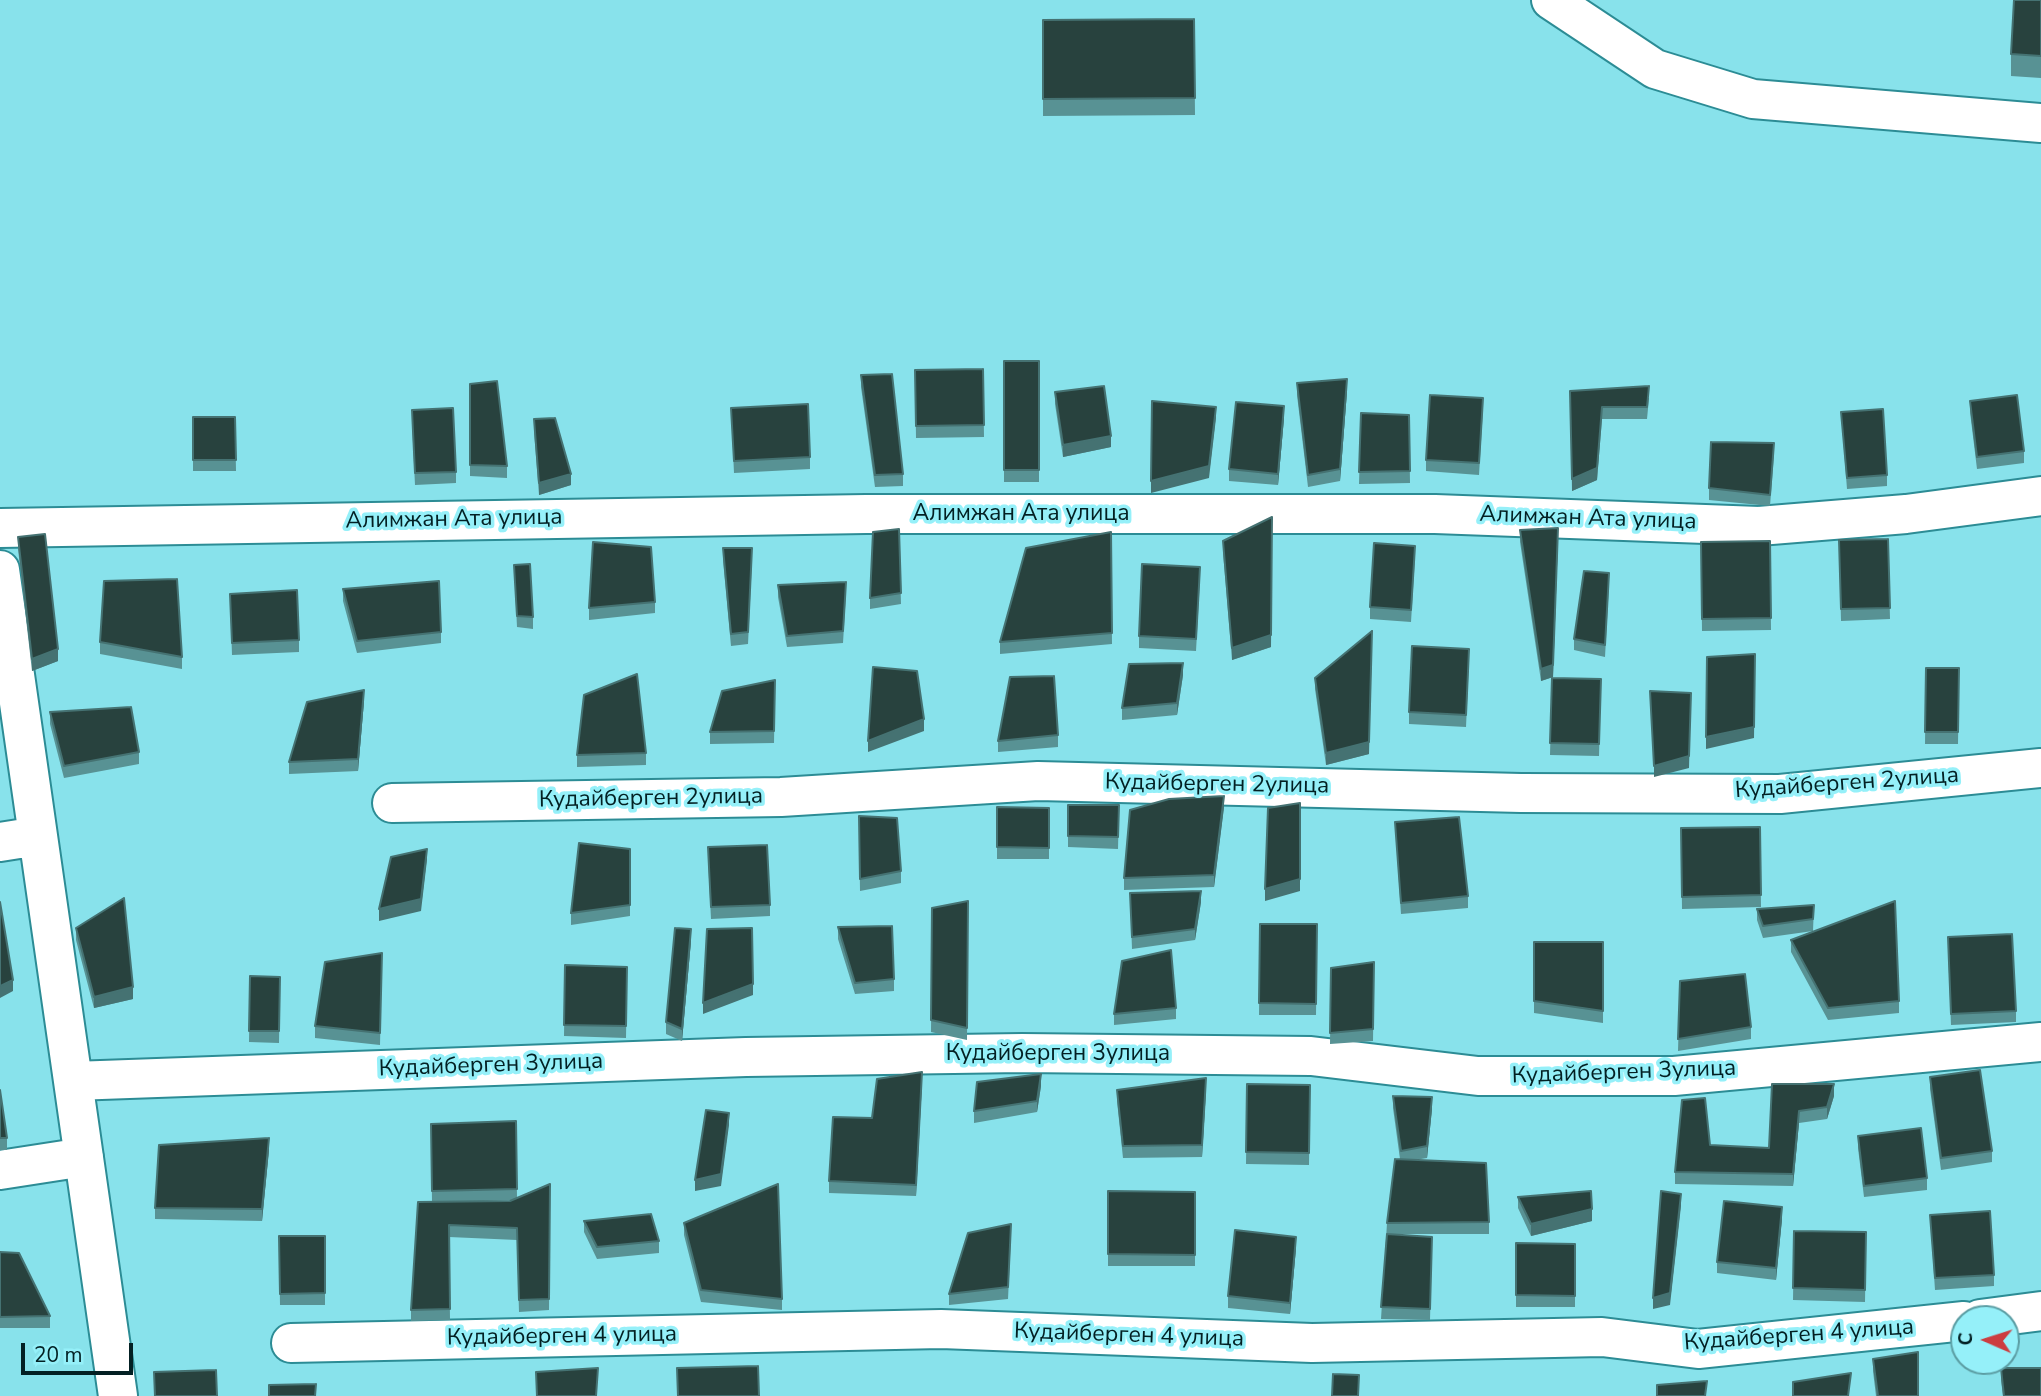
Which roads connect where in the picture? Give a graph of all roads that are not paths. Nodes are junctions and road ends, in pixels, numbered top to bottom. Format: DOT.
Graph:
graph roads {
  1 [pos="1552,0"];
  2 [pos="2041,124"];
  3 [pos="2041,496"];
  4 [pos="0,528"];
  5 [pos="0,570"];
  6 [pos="2041,768"];
  7 [pos="392,803"];
  8 [pos="38,836"];
  9 [pos="0,842"];
  10 [pos="2041,1042"];
  11 [pos="72,1080"];
  12 [pos="84,1157"];
  13 [pos="0,1170"];
  14 [pos="2041,1311"];
  15 [pos="2020,1314"];
  16 [pos="1950,1322"];
  17 [pos="291,1343"];
  18 [pos="118,1396"];
  1 -- 2 [label="street"];
  3 -- 4 [label="street, Алимжан Ата улица"];
  5 -- 8 [label="street"];
  6 -- 7 [label="street, Кудайберген 2улица"];
  8 -- 9 [label="street"];
  8 -- 11 [label="street"];
  10 -- 11 [label="street, Кудайберген 3улица"];
  11 -- 12 [label="street"];
  12 -- 13 [label="street"];
  12 -- 18 [label="street"];
  14 -- 15 [label="street"];
  16 -- 17 [label="street, Кудайберген 4 улица"];
}
